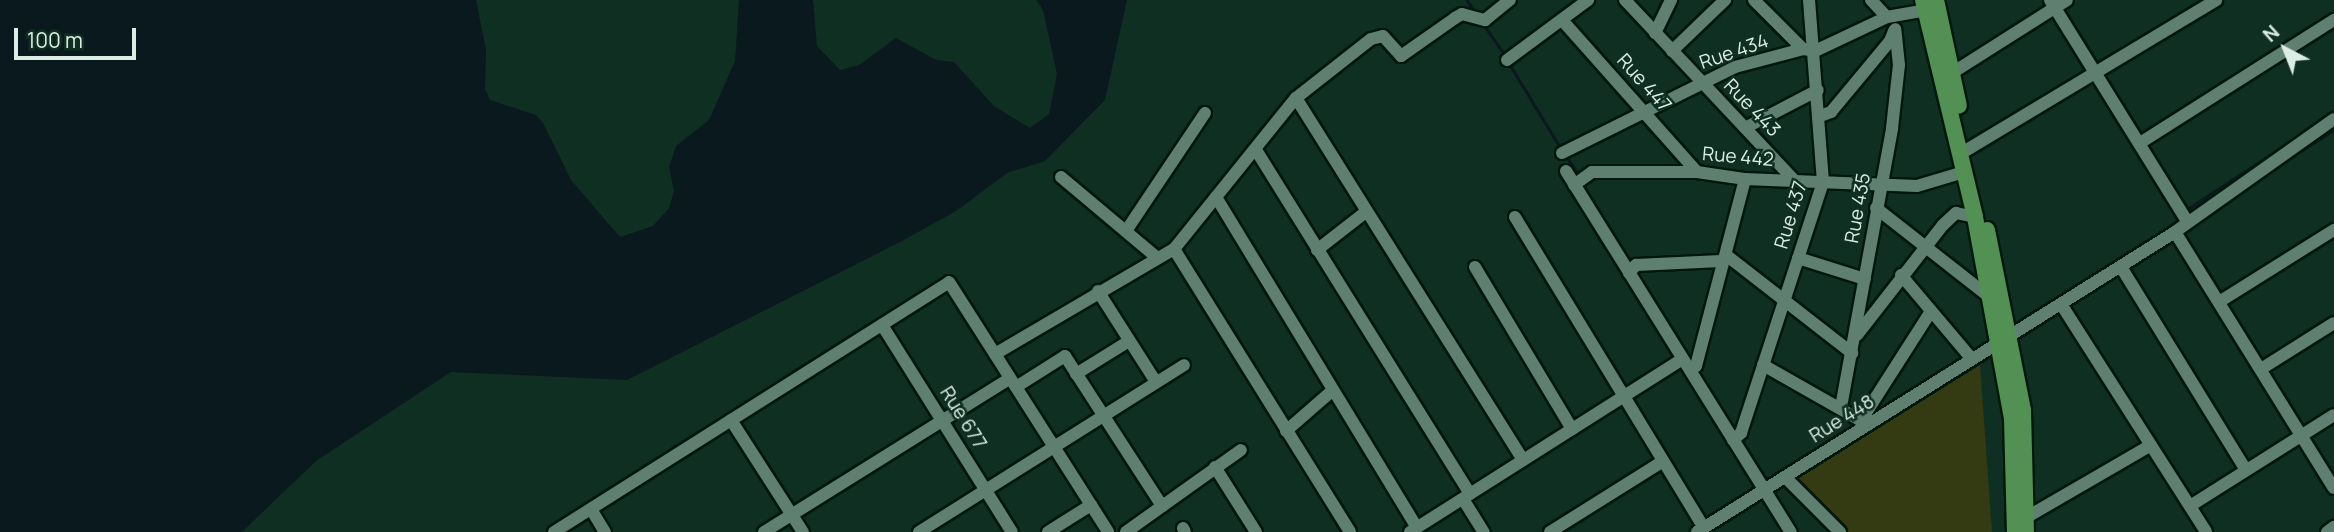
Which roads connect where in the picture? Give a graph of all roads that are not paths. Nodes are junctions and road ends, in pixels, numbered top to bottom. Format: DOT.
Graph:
graph roads {
  1 [pos="1510,0"];
  2 [pos="1588,0"];
  3 [pos="1625,0"];
  4 [pos="1671,0"];
  5 [pos="1725,0"];
  6 [pos="1754,0"];
  7 [pos="1809,0"];
  8 [pos="1871,0"];
  9 [pos="2067,0"];
  10 [pos="2216,0"];
  11 [pos="1928,3"];
  12 [pos="2053,4"];
  13 [pos="1893,16"];
  14 [pos="1562,20"];
  15 [pos="2334,20"];
  16 [pos="1895,29"];
  17 [pos="1655,33"];
  18 [pos="1809,50"];
  19 [pos="1672,51"];
  20 [pos="1507,60"];
  21 [pos="1952,73"];
  22 [pos="2098,75"];
  23 [pos="1700,83"];
  24 [pos="1818,89"];
  25 [pos="1296,98"];
  26 [pos="1642,110"];
  27 [pos="1205,113"];
  28 [pos="1820,116"];
  29 [pos="2334,119"];
  30 [pos="1745,128"];
  31 [pos="2140,143"];
  32 [pos="1256,150"];
  33 [pos="1562,153"];
  34 [pos="1964,153"];
  35 [pos="1566,171"];
  36 [pos="1697,172"];
  37 [pos="1964,172"];
  38 [pos="1061,177"];
  39 [pos="1745,179"];
  40 [pos="1796,181"];
  41 [pos="1823,183"];
  42 [pos="1882,184"];
  43 [pos="1574,185"];
  44 [pos="1216,197"];
  45 [pos="1876,208"];
  46 [pos="1367,211"];
  47 [pos="1515,217"];
  48 [pos="1975,217"];
  49 [pos="2187,221"];
  50 [pos="2334,230"];
  51 [pos="1126,231"];
  52 [pos="2175,232"];
  53 [pos="1922,247"];
  54 [pos="1174,248"];
  55 [pos="1317,250"];
  56 [pos="1155,256"];
  57 [pos="1723,258"];
  58 [pos="1798,258"];
  59 [pos="1475,267"];
  60 [pos="2120,267"];
  61 [pos="1629,273"];
  62 [pos="1901,275"];
  63 [pos="1865,279"];
  64 [pos="1098,290"];
  65 [pos="1987,295"];
  66 [pos="1784,301"];
  67 [pos="2219,302"];
  68 [pos="2061,304"];
  69 [pos="1931,311"];
  70 [pos="2334,323"];
  71 [pos="882,325"];
  72 [pos="1855,338"];
  73 [pos="1129,341"];
  74 [pos="2002,341"];
  75 [pos="995,354"];
  76 [pos="1852,354"];
  77 [pos="1972,359"];
  78 [pos="1184,365"];
  79 [pos="1763,365"];
  80 [pos="1690,366"];
  81 [pos="2261,369"];
  82 [pos="1076,374"];
  83 [pos="1156,382"];
  84 [pos="1013,383"];
  85 [pos="1333,390"];
  86 [pos="1624,396"];
  87 [pos="1841,407"];
  88 [pos="1103,415"];
  89 [pos="2334,415"];
  90 [pos="731,420"];
  91 [pos="942,421"];
  92 [pos="1864,422"];
  93 [pos="1572,429"];
  94 [pos="1286,430"];
  95 [pos="2301,435"];
  96 [pos="1736,437"];
  97 [pos="2151,445"];
  98 [pos="1054,447"];
  99 [pos="1241,450"];
  100 [pos="1523,460"];
  101 [pos="1663,461"];
  102 [pos="1215,467"];
  103 [pos="2246,470"];
  104 [pos="1785,477"];
  105 [pos="2334,488"];
  106 [pos="985,490"];
  107 [pos="1765,490"];
  108 [pos="1466,496"];
  109 [pos="1091,505"];
  110 [pos="1162,506"];
  111 [pos="2190,506"];
  112 [pos="591,509"];
  113 [pos="792,515"];
  114 [pos="2026,524"];
  115 [pos="2334,527"];
  116 [pos="1414,530"];
  117 [pos="1700,530"];
  118 [pos="554,532"];
  119 [pos="605,532"];
  120 [pos="764,532"];
  121 [pos="803,532"];
  122 [pos="919,532"];
  123 [pos="1012,532"];
  124 [pos="1048,532"];
  125 [pos="1108,532"];
  126 [pos="1126,532"];
  127 [pos="1256,532"];
  128 [pos="1350,532"];
  129 [pos="1484,532"];
  130 [pos="1550,532"];
  131 [pos="1790,532"];
  132 [pos="1840,532"];
  133 [pos="2015,532"];
  134 [pos="2206,532"];
  135 [pos="2327,532"];
  1 -- 25 [label="street"];
  2 -- 14 [label="street"];
  3 -- 17 [label="street, Rue 443"];
  4 -- 17 [label="street"];
  5 -- 19 [label="street"];
  6 -- 18 [label="street"];
  7 -- 18 [label="street, Rue 437"];
  8 -- 13 [label="street"];
  9 -- 12 [label="street"];
  10 -- 22 [label="street"];
  11 -- 13 [label="street, Rue 434"];
  11 -- 21 [label="main road"];
  11 -- 34 [label="main road"];
  12 -- 21 [label="street"];
  12 -- 22 [label="street"];
  13 -- 16 [label="street, Rue 435"];
  13 -- 18 [label="street, Rue 434"];
  14 -- 20 [label="street"];
  14 -- 26 [label="street, Rue 447"];
  15 -- 31 [label="street"];
  16 -- 28 [label="street"];
  16 -- 42 [label="street, Rue 435"];
  17 -- 19 [label="street, Rue 443"];
  18 -- 23 [label="street, Rue 434"];
  18 -- 24 [label="street, Rue 437"];
  19 -- 23 [label="street, Rue 443"];
  21 -- 34 [label="main road"];
  22 -- 31 [label="street"];
  22 -- 34 [label="street"];
  23 -- 26 [label="street, Rue 434"];
  23 -- 30 [label="street, Rue 443"];
  24 -- 28 [label="street, Rue 437"];
  24 -- 30 [label="street"];
  25 -- 32 [label="street"];
  25 -- 46 [label="street"];
  26 -- 33 [label="street, Rue 434"];
  26 -- 36 [label="street, Rue 447"];
  27 -- 51 [label="street"];
  28 -- 41 [label="street, Rue 437"];
  29 -- 49 [label="street, Rue 448"];
  30 -- 40 [label="street, Rue 443"];
  31 -- 49 [label="street"];
  32 -- 44 [label="street"];
  32 -- 55 [label="street"];
  34 -- 37 [label="main road"];
  34 -- 74 [label="main road"];
  35 -- 43 [label="street"];
  36 -- 39 [label="street, Rue 442"];
  36 -- 43 [label="street, Rue 442"];
  37 -- 42 [label="street, Rue 442"];
  37 -- 48 [label="main road"];
  38 -- 51 [label="street"];
  39 -- 40 [label="street, Rue 442"];
  39 -- 57 [label="street"];
  40 -- 41 [label="street, Rue 442"];
  41 -- 42 [label="street, Rue 442"];
  41 -- 58 [label="street, Rue 437"];
  42 -- 45 [label="street, Rue 435"];
  43 -- 61 [label="street"];
  44 -- 54 [label="street"];
  44 -- 85 [label="street"];
  45 -- 53 [label="street"];
  45 -- 63 [label="street, Rue 435"];
  46 -- 55 [label="street"];
  46 -- 100 [label="street"];
  47 -- 86 [label="street"];
  48 -- 53 [label="street"];
  48 -- 65 [label="main road"];
  49 -- 52 [label="street, Rue 448"];
  50 -- 67 [label="street"];
  51 -- 56 [label="street"];
  52 -- 60 [label="street, Rue 448"];
  52 -- 67 [label="street"];
  53 -- 62 [label="street"];
  53 -- 65 [label="street"];
  54 -- 56 [label="street"];
  54 -- 94 [label="street"];
  55 -- 108 [label="street"];
  56 -- 64 [label="street"];
  57 -- 61 [label="street"];
  57 -- 66 [label="street"];
  57 -- 80 [label="street"];
  58 -- 63 [label="street"];
  58 -- 66 [label="street, Rue 437"];
  59 -- 93 [label="street"];
  60 -- 68 [label="street, Rue 448"];
  60 -- 103 [label="street"];
  61 -- 80 [label="street"];
  62 -- 69 [label="street"];
  62 -- 72 [label="street"];
  63 -- 72 [label="street, Rue 435"];
  64 -- 73 [label="street"];
  64 -- 75 [label="street"];
  65 -- 74 [label="main road"];
  66 -- 76 [label="street"];
  66 -- 79 [label="street, Rue 437"];
  67 -- 81 [label="street"];
  68 -- 74 [label="street, Rue 448"];
  68 -- 97 [label="street"];
  69 -- 77 [label="street"];
  69 -- 92 [label="street"];
  70 -- 81 [label="street"];
  71 -- 75 [label="street"];
  71 -- 90 [label="street"];
  71 -- 91 [label="street, Rue 677"];
  72 -- 76 [label="street, Rue 435"];
  73 -- 82 [label="street"];
  73 -- 83 [label="street"];
  74 -- 77 [label="street, Rue 448"];
  74 -- 114 [label="main road"];
  74 -- 133 [label="main road"];
  75 -- 84 [label="street"];
  76 -- 87 [label="street, Rue 435"];
  77 -- 92 [label="street, Rue 448"];
  78 -- 83 [label="street"];
  79 -- 87 [label="street"];
  79 -- 96 [label="street, Rue 437"];
  80 -- 86 [label="street"];
  80 -- 96 [label="street"];
  81 -- 95 [label="street"];
  82 -- 84 [label="street"];
  82 -- 88 [label="street"];
  83 -- 88 [label="street"];
  84 -- 91 [label="street"];
  84 -- 98 [label="street"];
  85 -- 94 [label="street"];
  85 -- 116 [label="street"];
  86 -- 93 [label="street"];
  86 -- 101 [label="street"];
  87 -- 92 [label="street"];
  88 -- 98 [label="street"];
  88 -- 110 [label="street"];
  89 -- 95 [label="street"];
  90 -- 112 [label="street"];
  90 -- 113 [label="street"];
  91 -- 106 [label="street, Rue 677"];
  91 -- 113 [label="street"];
  92 -- 104 [label="street, Rue 448"];
  93 -- 100 [label="street"];
  94 -- 128 [label="street"];
  95 -- 103 [label="street"];
  95 -- 105 [label="street"];
  96 -- 107 [label="street"];
  97 -- 111 [label="street"];
  97 -- 114 [label="street"];
  98 -- 106 [label="street"];
  98 -- 109 [label="street"];
  99 -- 102 [label="street"];
  100 -- 108 [label="street"];
  101 -- 117 [label="street"];
  101 -- 130 [label="street"];
  102 -- 110 [label="street"];
  102 -- 127 [label="street"];
  103 -- 111 [label="street"];
  104 -- 107 [label="street, Rue 448"];
  104 -- 132 [label="street"];
  106 -- 122 [label="street"];
  106 -- 123 [label="street, Rue 677"];
  107 -- 117 [label="street, Rue 448"];
  107 -- 131 [label="street"];
  108 -- 116 [label="street"];
  108 -- 129 [label="street"];
  109 -- 124 [label="street"];
  109 -- 125 [label="street"];
  110 -- 126 [label="street"];
  111 -- 134 [label="street"];
  112 -- 118 [label="street"];
  112 -- 119 [label="street"];
  113 -- 120 [label="street"];
  113 -- 121 [label="street"];
  115 -- 135 [label="street"];
}
